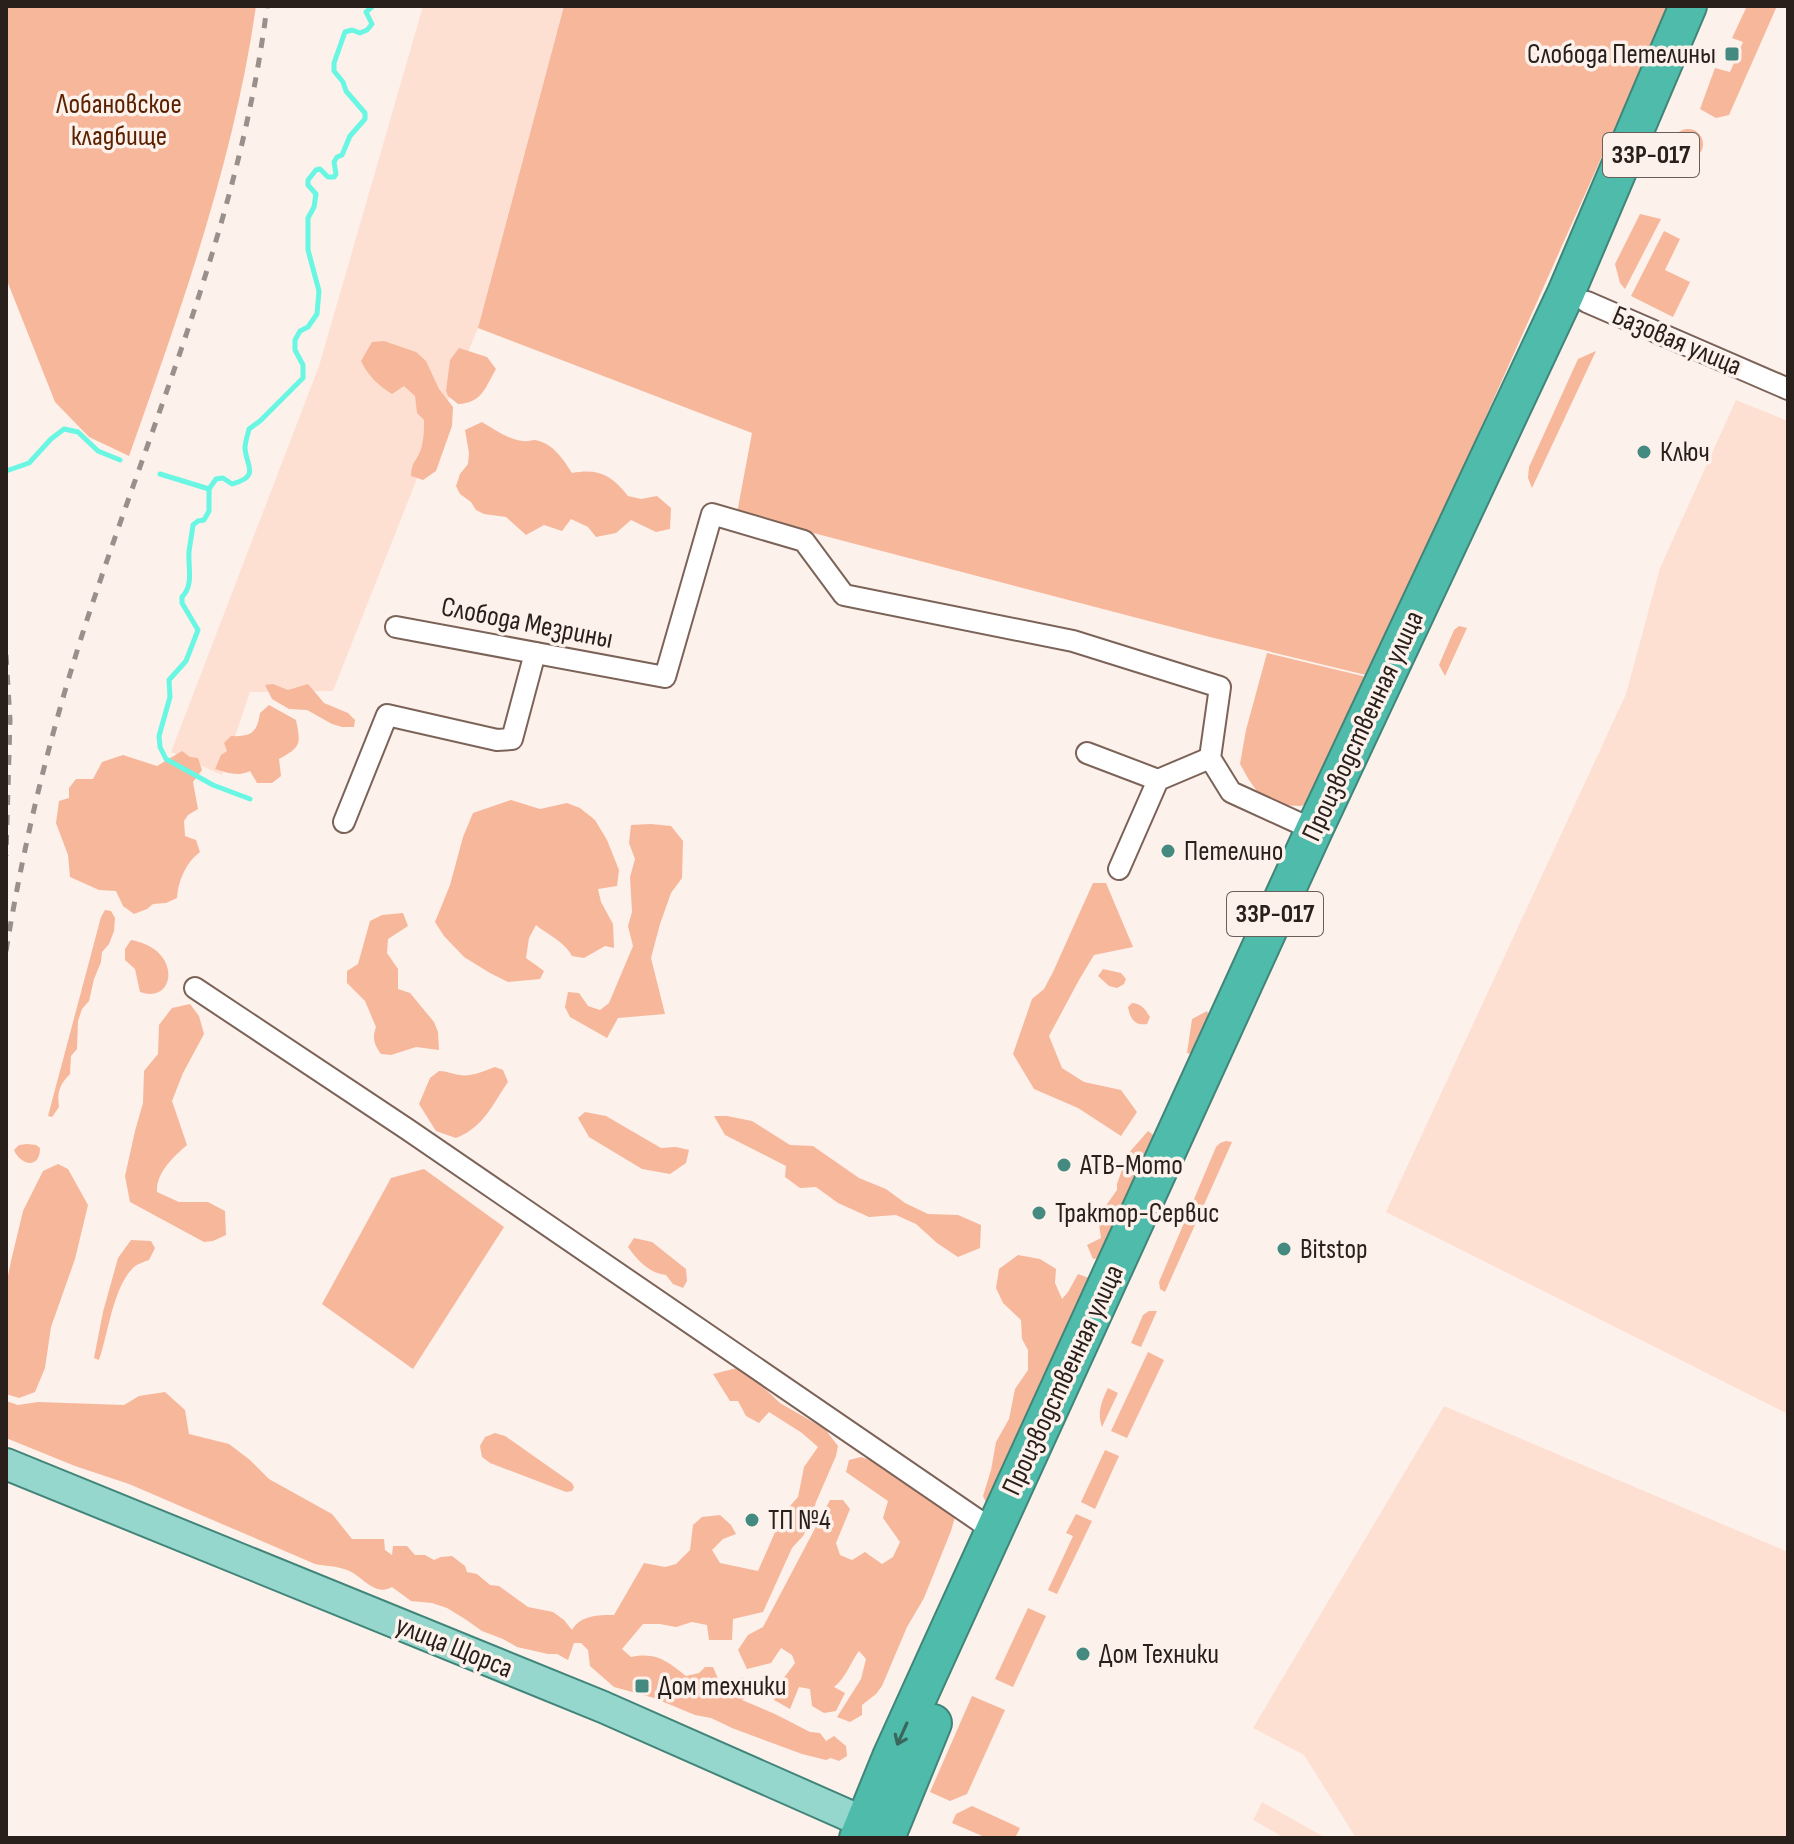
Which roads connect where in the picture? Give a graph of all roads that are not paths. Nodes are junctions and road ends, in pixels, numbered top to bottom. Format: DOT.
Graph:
graph roads {
  1 [pos="1688,6"];
  2 [pos="1713,6"];
  3 [pos="1577,298"];
  4 [pos="1788,389"];
  5 [pos="396,627"];
  6 [pos="535,653"];
  7 [pos="1087,753"];
  8 [pos="1210,758"];
  9 [pos="1158,780"];
  10 [pos="344,822"];
  11 [pos="1314,830"];
  12 [pos="1119,869"];
  13 [pos="195,988"];
  14 [pos="6,1464"];
  15 [pos="994,1531"];
  16 [pos="879,1834"];
  1 -- 3 [label="highway, Производственная улица / 33Р-017"];
  2 -- 3 [label="highway, Производственная улица / 33Р-017"];
  3 -- 4 [label="street, Базовая улица"];
  3 -- 11 [label="highway, Производственная улица / 33Р-017"];
  3 -- 16 [label="highway, Производственная улица / 33Р-017"];
  5 -- 6 [label="street, Слобода Мезрины"];
  6 -- 8 [label="street, Слобода Мезрины"];
  6 -- 10 [label="street"];
  7 -- 9 [label="street"];
  8 -- 9 [label="street"];
  8 -- 11 [label="street"];
  9 -- 12 [label="street"];
  11 -- 15 [label="highway, Производственная улица / 33Р-017"];
  13 -- 15 [label="street"];
  14 -- 16 [label="main road, улица Щорса"];
  15 -- 16 [label="highway, Производственная улица / 33Р-017, one-way"];
}
